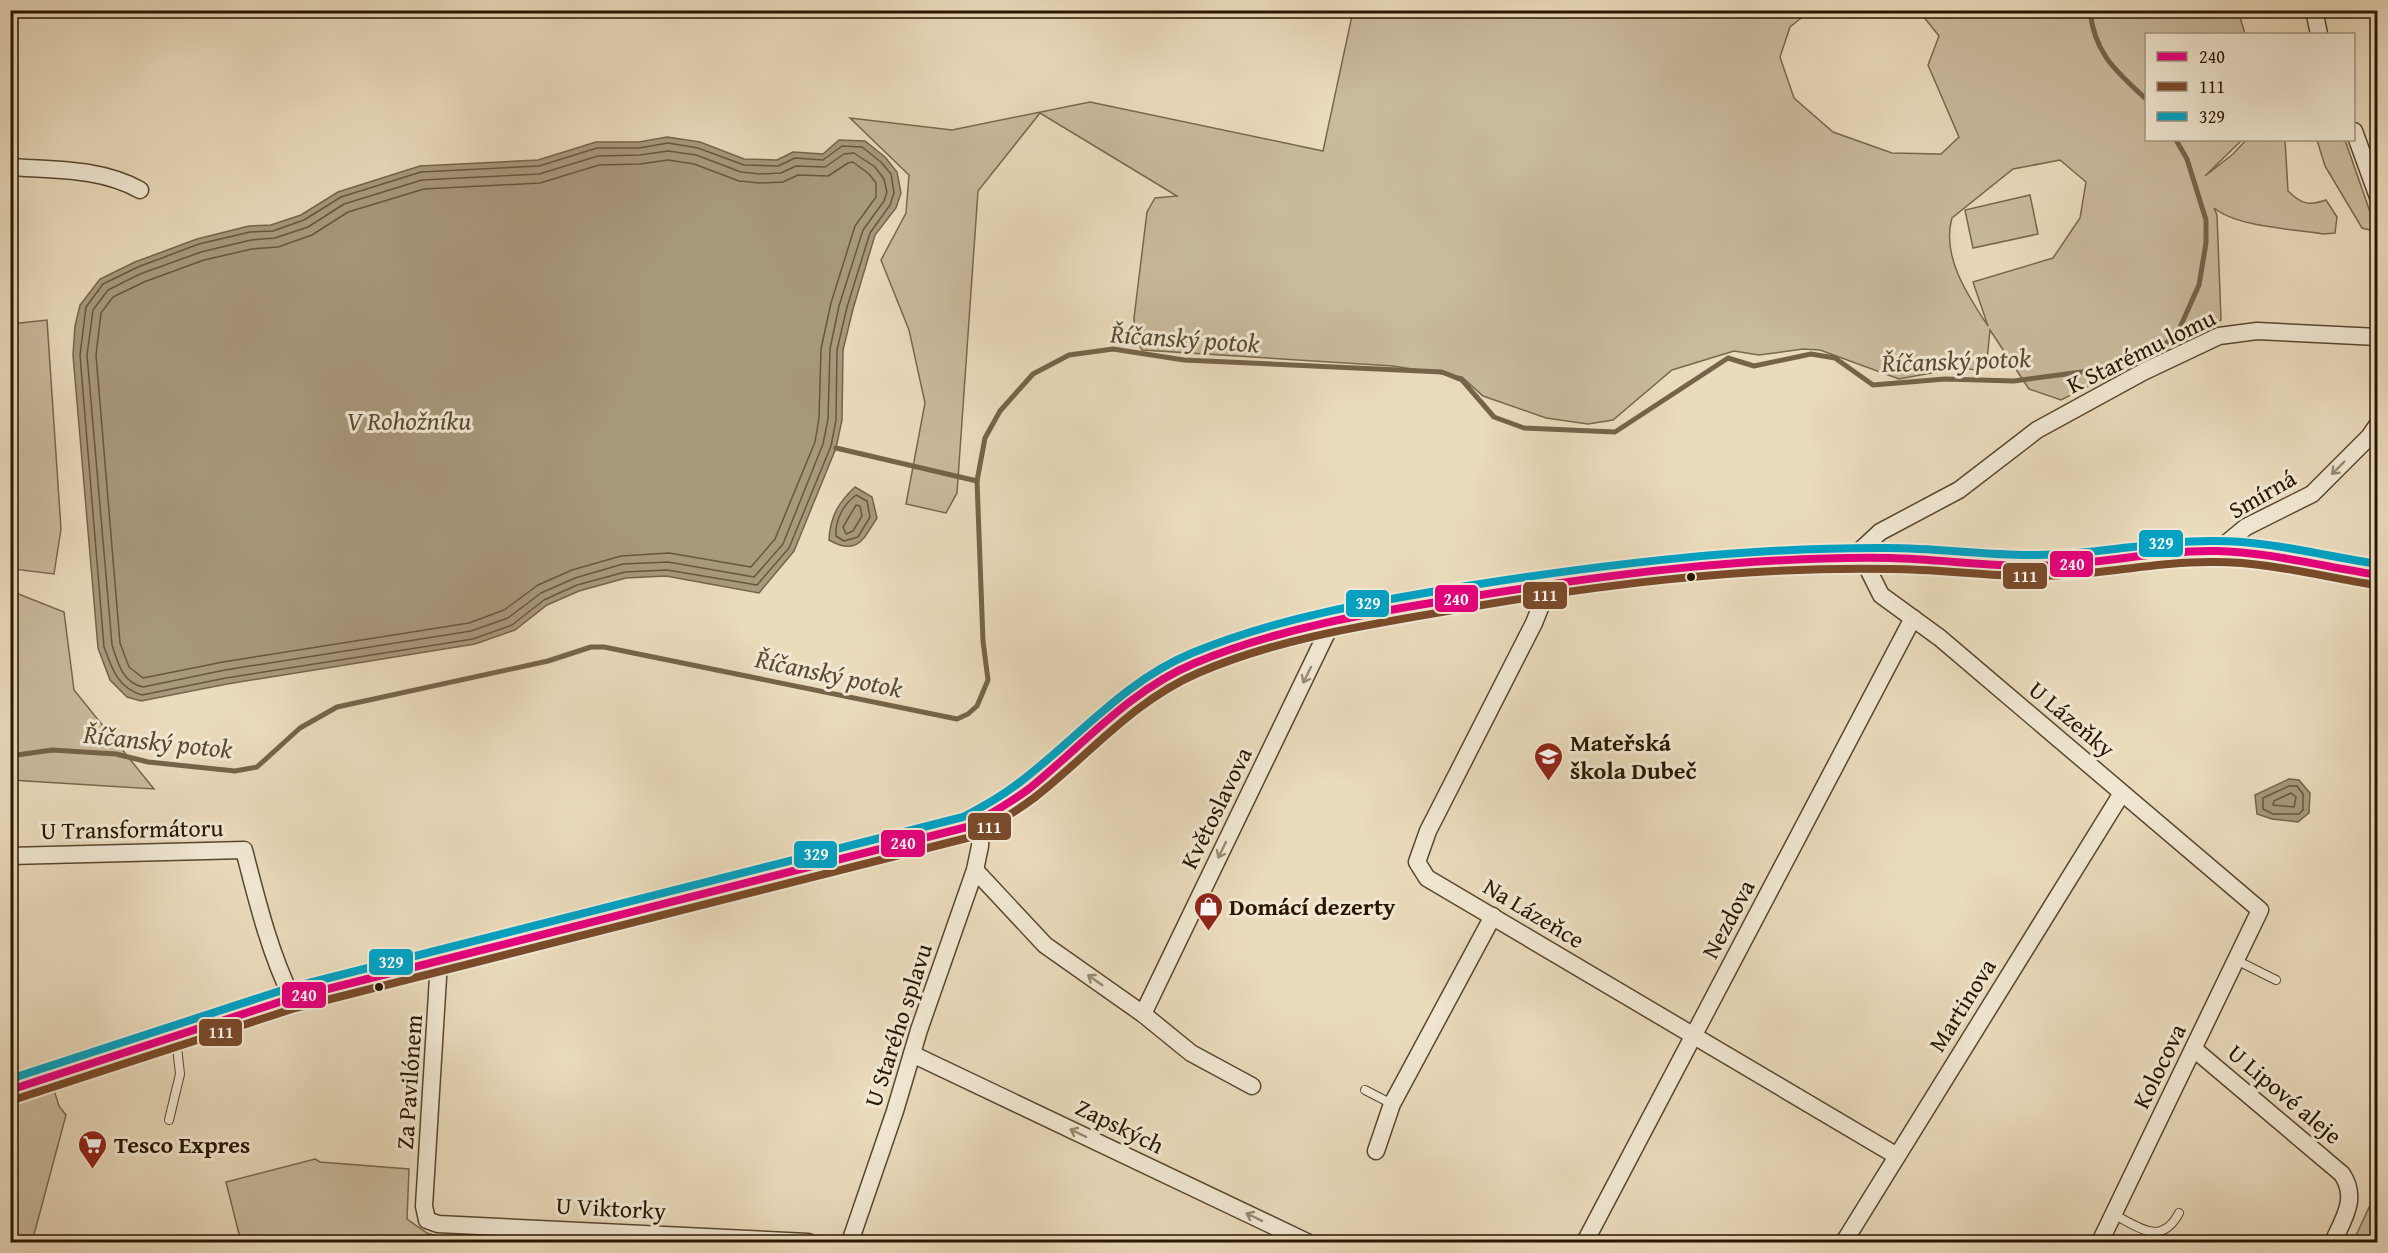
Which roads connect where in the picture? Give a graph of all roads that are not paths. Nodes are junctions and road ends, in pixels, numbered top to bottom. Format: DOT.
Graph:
graph roads {
  1 [pos="2314,10"];
  2 [pos="2319,33"];
  3 [pos="2355,134"];
  4 [pos="10,167"];
  5 [pos="140,190"];
  6 [pos="2378,197"];
  7 [pos="2378,337"];
  8 [pos="2378,424"];
  9 [pos="2217,551"];
  10 [pos="1859,559"];
  11 [pos="2378,575"];
  12 [pos="1540,586"];
  13 [pos="1913,618"];
  14 [pos="1332,622"];
  15 [pos="2122,793"];
  16 [pos="981,821"];
  17 [pos="10,856"];
  18 [pos="975,870"];
  19 [pos="2260,910"];
  20 [pos="1493,916"];
  21 [pos="2236,960"];
  22 [pos="439,961"];
  23 [pos="2276,980"];
  24 [pos="292,998"];
  25 [pos="1143,1014"];
  26 [pos="175,1034"];
  27 [pos="1693,1037"];
  28 [pos="2194,1049"];
  29 [pos="912,1054"];
  30 [pos="1252,1086"];
  31 [pos="10,1090"];
  32 [pos="1365,1090"];
  33 [pos="1392,1104"];
  34 [pos="169,1120"];
  35 [pos="1376,1151"];
  36 [pos="1897,1156"];
  37 [pos="424,1206"];
  38 [pos="2179,1213"];
  39 [pos="2114,1214"];
  40 [pos="808,1242"];
  41 [pos="850,1242"];
  42 [pos="1307,1242"];
  43 [pos="1585,1242"];
  44 [pos="1844,1242"];
  45 [pos="2100,1242"];
  46 [pos="2333,1242"];
  1 -- 2 [label="street"];
  3 -- 6 [label="street"];
  4 -- 5 [label="street"];
  7 -- 10 [label="street, K Starému lomu"];
  8 -- 9 [label="street, Smírná, one-way"];
  9 -- 10 [label="street"];
  9 -- 11 [label="street"];
  10 -- 12 [label="street"];
  10 -- 13 [label="street, U Lázeňky"];
  12 -- 14 [label="street"];
  12 -- 20 [label="street, Na Lázeňce"];
  13 -- 15 [label="street, U Lázeňky"];
  13 -- 27 [label="street, Nezdova"];
  14 -- 16 [label="street"];
  14 -- 25 [label="street, Květoslavova, one-way"];
  15 -- 19 [label="street, U Lázeňky"];
  15 -- 36 [label="street, Martinova"];
  16 -- 18 [label="street, U Starého splavu"];
  16 -- 22 [label="street"];
  17 -- 24 [label="street, U Transformátoru"];
  25 -- 18 [label="street, one-way"];
  18 -- 29 [label="street, U Starého splavu"];
  19 -- 21 [label="street, Kolocova"];
  20 -- 27 [label="street, Na Lázeňce"];
  20 -- 33 [label="street"];
  21 -- 23 [label="lane"];
  21 -- 28 [label="street, Kolocova"];
  22 -- 24 [label="street"];
  22 -- 37 [label="street, Za Pavilónem"];
  24 -- 26 [label="street"];
  25 -- 30 [label="street"];
  26 -- 31 [label="street"];
  26 -- 34 [label="lane"];
  27 -- 36 [label="street, Na Lázeňce"];
  27 -- 43 [label="street, Nezdova"];
  28 -- 39 [label="street, Kolocova"];
  28 -- 46 [label="street, U Lipové aleje"];
  29 -- 41 [label="street, U Starého splavu"];
  42 -- 29 [label="street, Zapských, one-way"];
  32 -- 33 [label="lane"];
  33 -- 35 [label="street"];
  36 -- 44 [label="street, Martinova"];
  37 -- 40 [label="street, U Viktorky"];
  38 -- 39 [label="lane"];
  39 -- 45 [label="street, Kolocova"];
}
